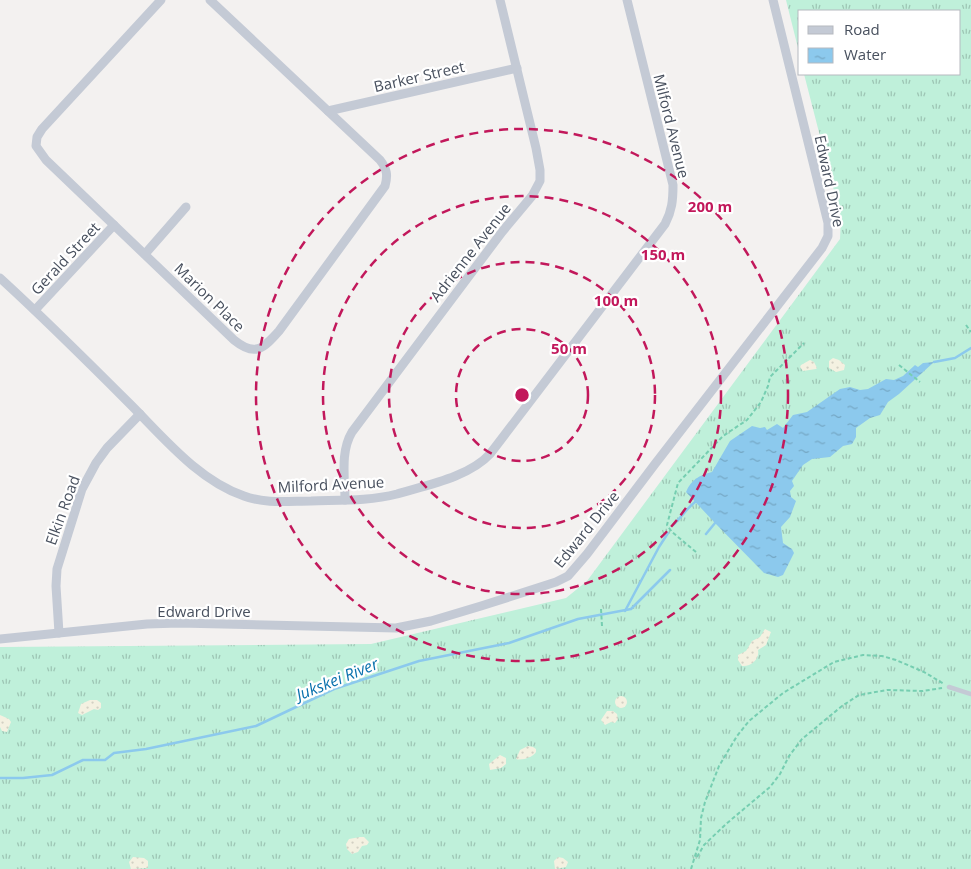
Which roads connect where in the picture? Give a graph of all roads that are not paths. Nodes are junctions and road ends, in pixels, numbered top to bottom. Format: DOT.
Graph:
graph roads {
  1 [pos="161,0"];
  2 [pos="210,0"];
  3 [pos="500,0"];
  4 [pos="627,0"];
  5 [pos="773,0"];
  6 [pos="517,68"];
  7 [pos="328,111"];
  8 [pos="186,207"];
  9 [pos="114,226"];
  10 [pos="145,254"];
  11 [pos="0,278"];
  12 [pos="35,310"];
  13 [pos="140,414"];
  14 [pos="345,500"];
  15 [pos="59,634"];
  16 [pos="0,639"];
  17 [pos="949,687"];
  18 [pos="971,694"];
  1 -- 9 [label="street, Marion Place"];
  2 -- 7 [label="street, Marion Place"];
  3 -- 6 [label="street, Adrienne Avenue"];
  4 -- 14 [label="street, Milford Avenue"];
  5 -- 15 [label="street, Edward Drive"];
  6 -- 7 [label="street, Barker Street"];
  6 -- 14 [label="street, Adrienne Avenue"];
  7 -- 10 [label="street, Marion Place"];
  8 -- 10 [label="street"];
  9 -- 10 [label="street, Marion Place"];
  9 -- 12 [label="street, Gerald Street"];
  11 -- 12 [label="street, Milford Avenue"];
  12 -- 13 [label="street, Milford Avenue"];
  13 -- 14 [label="street, Milford Avenue"];
  13 -- 15 [label="street, Elkin Road"];
  15 -- 16 [label="street, Edward Drive"];
  17 -- 18 [label="lane"];
}
